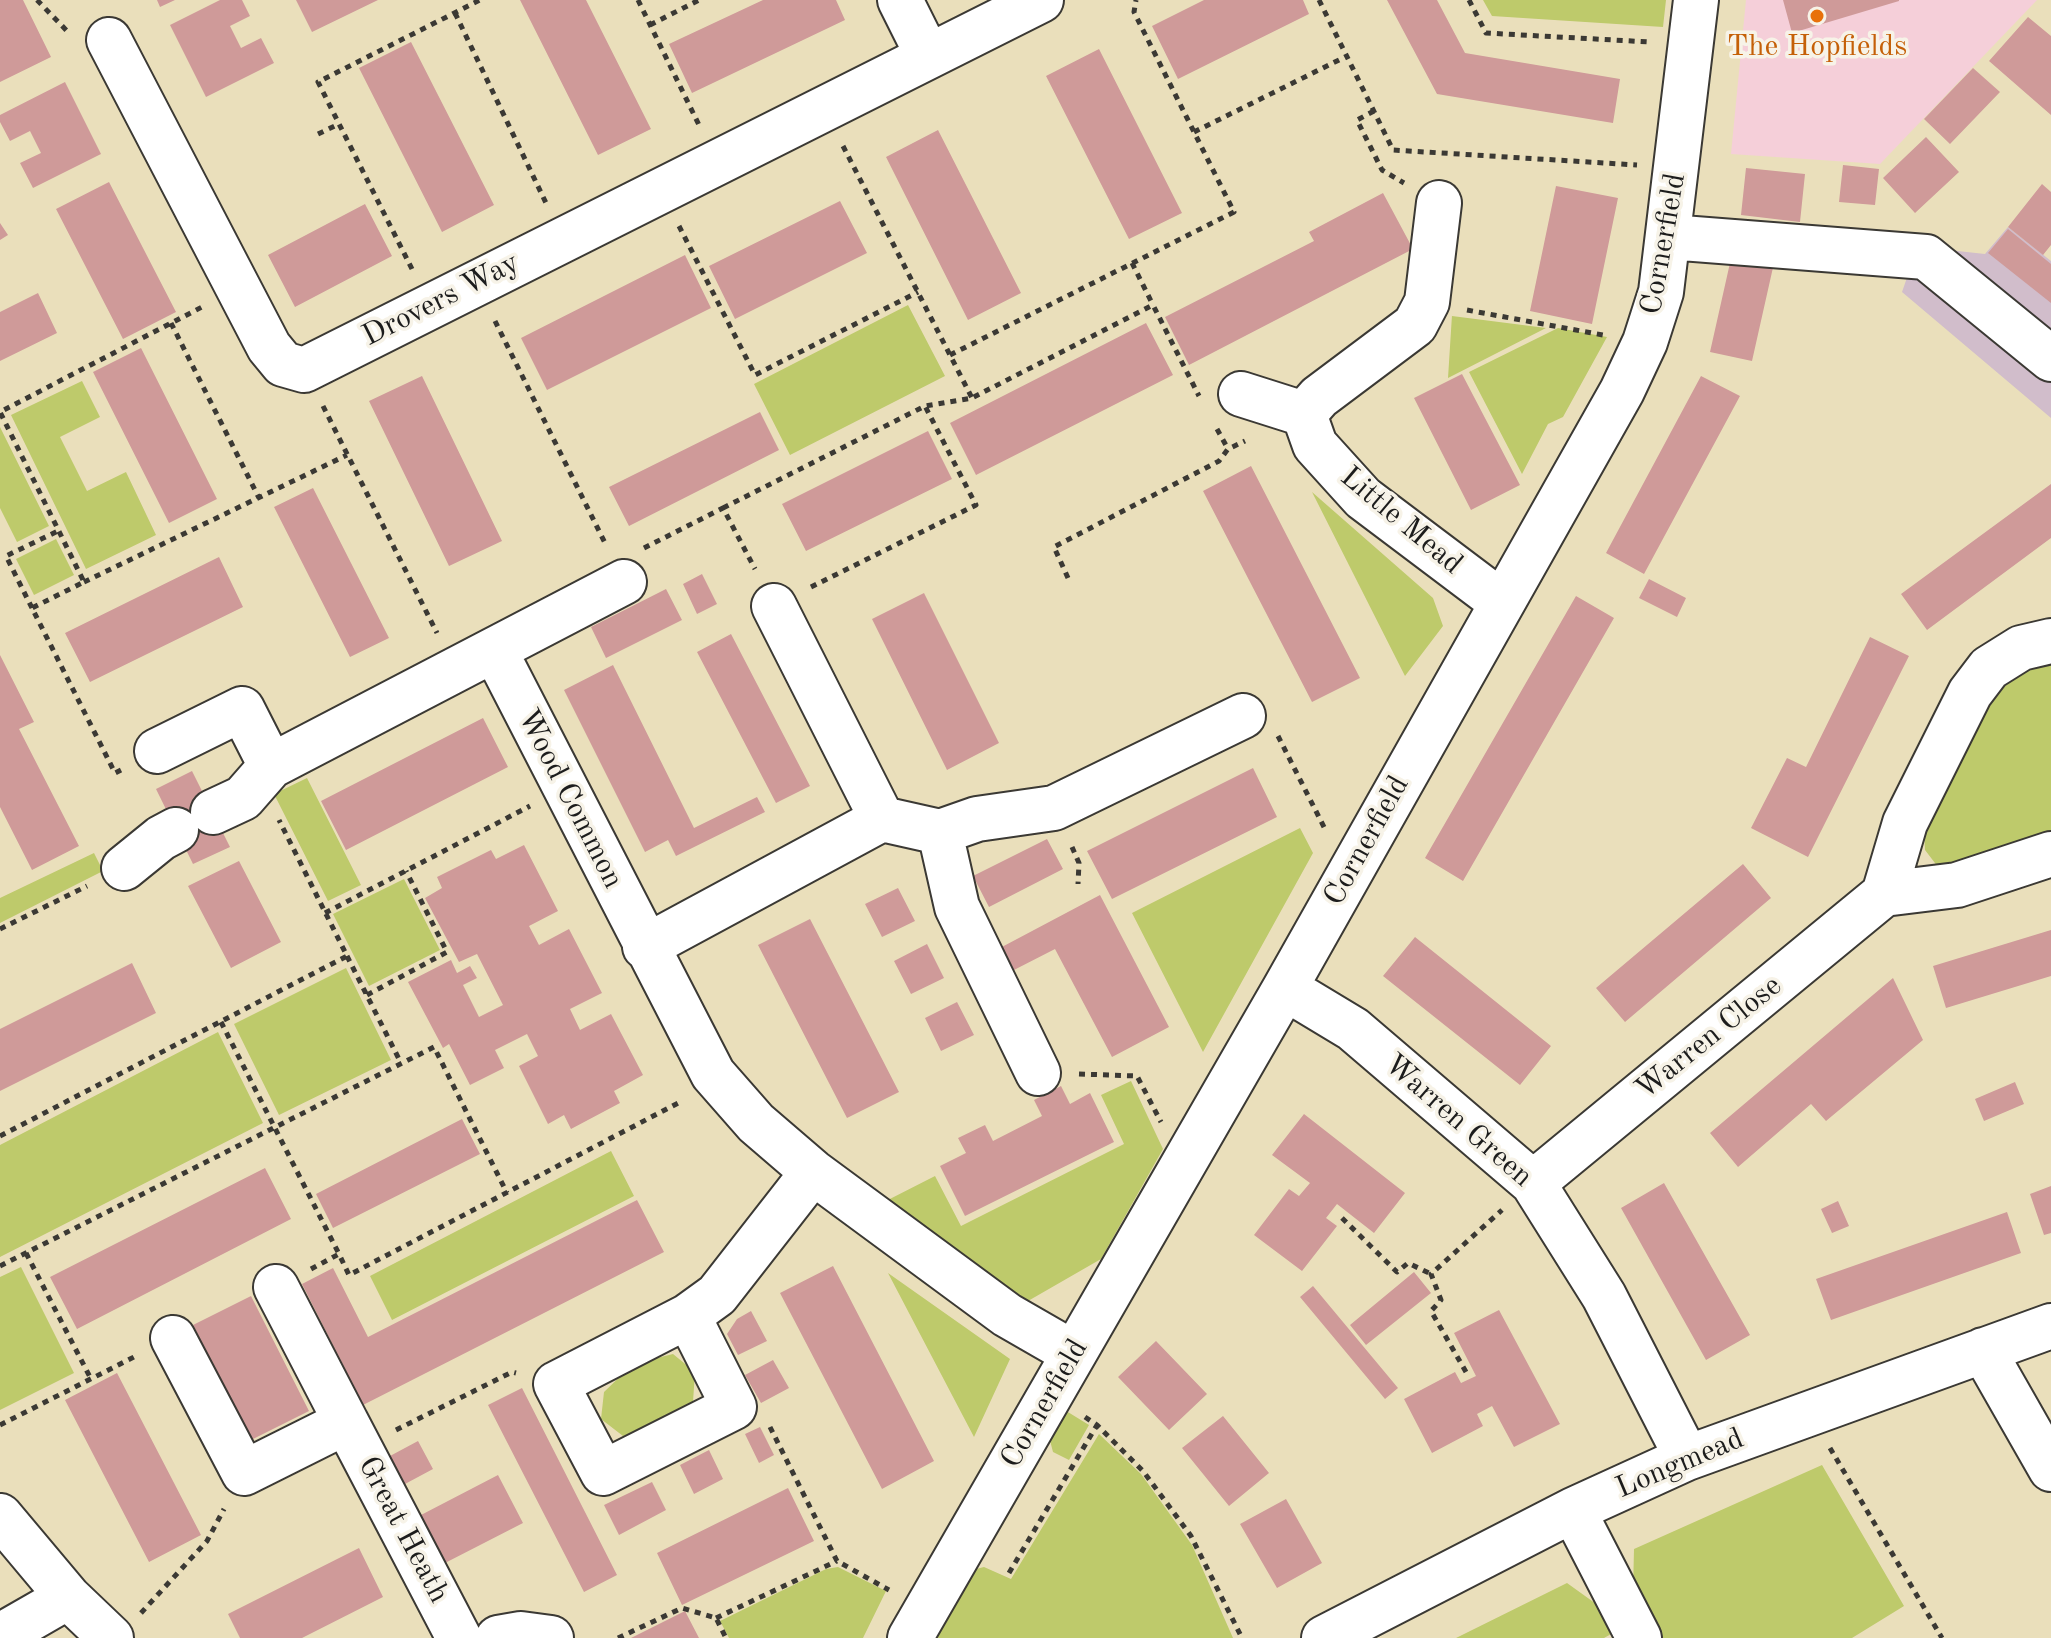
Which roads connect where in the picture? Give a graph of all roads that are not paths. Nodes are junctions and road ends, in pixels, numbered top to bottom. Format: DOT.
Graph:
graph roads {
  1 [pos="900,0"];
  2 [pos="1041,0"];
  3 [pos="1696,0"];
  4 [pos="109,40"];
  5 [pos="928,56"];
  6 [pos="1439,203"];
  7 [pos="1669,237"];
  8 [pos="2051,359"];
  9 [pos="1220,408"];
  10 [pos="1304,414"];
  11 [pos="619,572"];
  12 [pos="1501,602"];
  13 [pos="774,606"];
  14 [pos="2051,641"];
  15 [pos="495,651"];
  16 [pos="1243,716"];
  17 [pos="157,751"];
  18 [pos="265,773"];
  19 [pos="882,819"];
  20 [pos="940,832"];
  21 [pos="2051,854"];
  22 [pos="124,868"];
  23 [pos="1884,894"];
  24 [pos="645,947"];
  25 [pos="1285,988"];
  26 [pos="1038,1073"];
  27 [pos="813,1172"];
  28 [pos="1533,1183"];
  29 [pos="276,1287"];
  30 [pos="688,1316"];
  31 [pos="2051,1326"];
  32 [pos="173,1338"];
  33 [pos="1983,1350"];
  34 [pos="1073,1353"];
  35 [pos="353,1435"];
  36 [pos="1687,1458"];
  37 [pos="2051,1469"];
  38 [pos="1573,1510"];
  39 [pos="0,1516"];
  40 [pos="68,1597"];
  41 [pos="918,1624"];
  42 [pos="124,1627"];
  43 [pos="0,1636"];
  44 [pos="459,1638"];
  45 [pos="498,1638"];
  46 [pos="551,1638"];
  47 [pos="1324,1638"];
  48 [pos="1639,1638"];
  1 -- 5 [label="street"];
  2 -- 5 [label="street, Drovers Way"];
  3 -- 7 [label="street, Cornerfield"];
  4 -- 5 [label="street, Drovers Way"];
  6 -- 10 [label="street"];
  7 -- 8 [label="street"];
  7 -- 12 [label="street, Cornerfield"];
  9 -- 10 [label="street"];
  10 -- 12 [label="street, Little Mead"];
  11 -- 15 [label="street"];
  12 -- 25 [label="street, Cornerfield"];
  13 -- 19 [label="street"];
  14 -- 23 [label="street"];
  15 -- 18 [label="street"];
  15 -- 24 [label="street, Wood Common"];
  16 -- 20 [label="street"];
  17 -- 18 [label="street"];
  18 -- 22 [label="street"];
  19 -- 20 [label="street"];
  19 -- 24 [label="street"];
  20 -- 26 [label="street"];
  21 -- 23 [label="street"];
  23 -- 28 [label="street, Warren Close"];
  24 -- 27 [label="street, Wood Common"];
  25 -- 28 [label="street, Warren Green"];
  25 -- 34 [label="street, Cornerfield"];
  27 -- 30 [label="street"];
  27 -- 34 [label="street, Wood Common"];
  28 -- 36 [label="street, Warren Green"];
  29 -- 35 [label="street, Great Heath"];
  30 -- 30 [label="street"];
  31 -- 33 [label="street, Longmead"];
  32 -- 35 [label="street, Great Heath"];
  33 -- 36 [label="street, Longmead"];
  33 -- 37 [label="street"];
  34 -- 41 [label="street, Cornerfield"];
  35 -- 44 [label="street, Great Heath"];
  36 -- 38 [label="street, Longmead"];
  38 -- 47 [label="street, Longmead"];
  38 -- 48 [label="street"];
  39 -- 40 [label="street"];
  40 -- 42 [label="street"];
  40 -- 43 [label="street"];
  45 -- 46 [label="street"];
}
